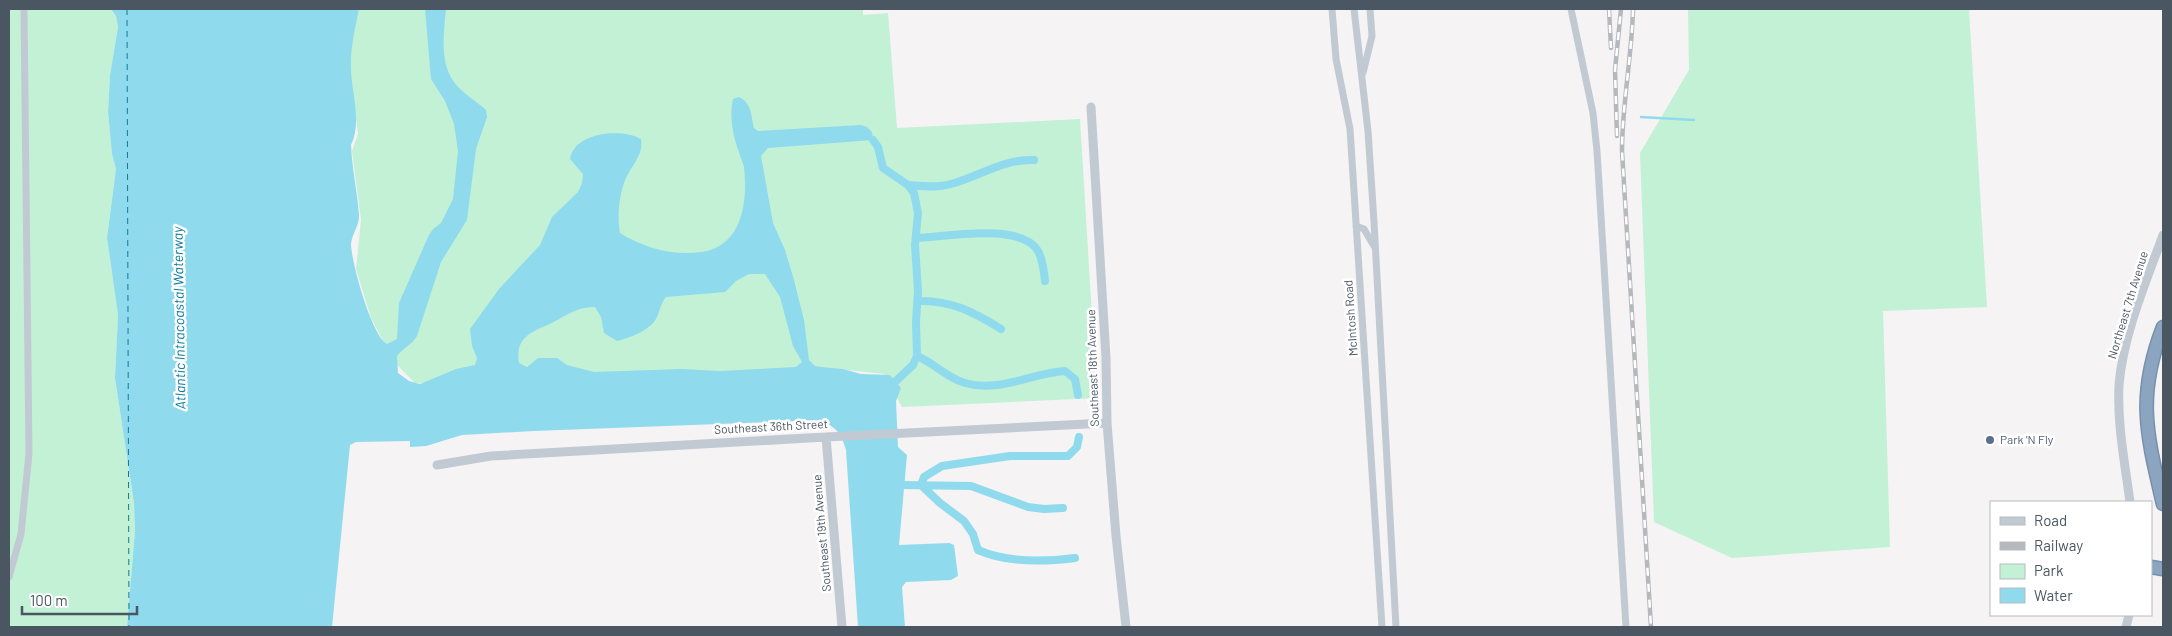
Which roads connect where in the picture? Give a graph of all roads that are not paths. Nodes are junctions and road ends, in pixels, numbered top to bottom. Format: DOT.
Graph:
graph roads {
  1 [pos="24,9"];
  2 [pos="1332,9"];
  3 [pos="1354,9"];
  4 [pos="1370,9"];
  5 [pos="1571,9"];
  6 [pos="1362,79"];
  7 [pos="1091,108"];
  8 [pos="1356,226"];
  9 [pos="2163,235"];
  10 [pos="1376,251"];
  11 [pos="2163,327"];
  12 [pos="1107,423"];
  13 [pos="826,437"];
  14 [pos="437,465"];
  15 [pos="2130,501"];
  16 [pos="2163,504"];
  17 [pos="9,577"];
  18 [pos="842,627"];
  19 [pos="1126,627"];
  20 [pos="1382,627"];
  21 [pos="1396,627"];
  22 [pos="1626,627"];
  1 -- 17 [label="street"];
  2 -- 8 [label="street, McIntosh Road"];
  3 -- 6 [label="street"];
  4 -- 6 [label="street"];
  5 -- 22 [label="street"];
  6 -- 10 [label="street"];
  7 -- 12 [label="street, Southeast 18th Avenue"];
  8 -- 10 [label="street"];
  8 -- 20 [label="street, McIntosh Road"];
  9 -- 15 [label="street, Northeast 7th Avenue"];
  10 -- 21 [label="street"];
  11 -- 16 [label="highway"];
  12 -- 13 [label="street, Southeast 36th Street"];
  12 -- 19 [label="street, Southeast 18th Avenue"];
  13 -- 14 [label="street, Southeast 36th Street"];
  13 -- 18 [label="street, Southeast 19th Avenue"];
}
